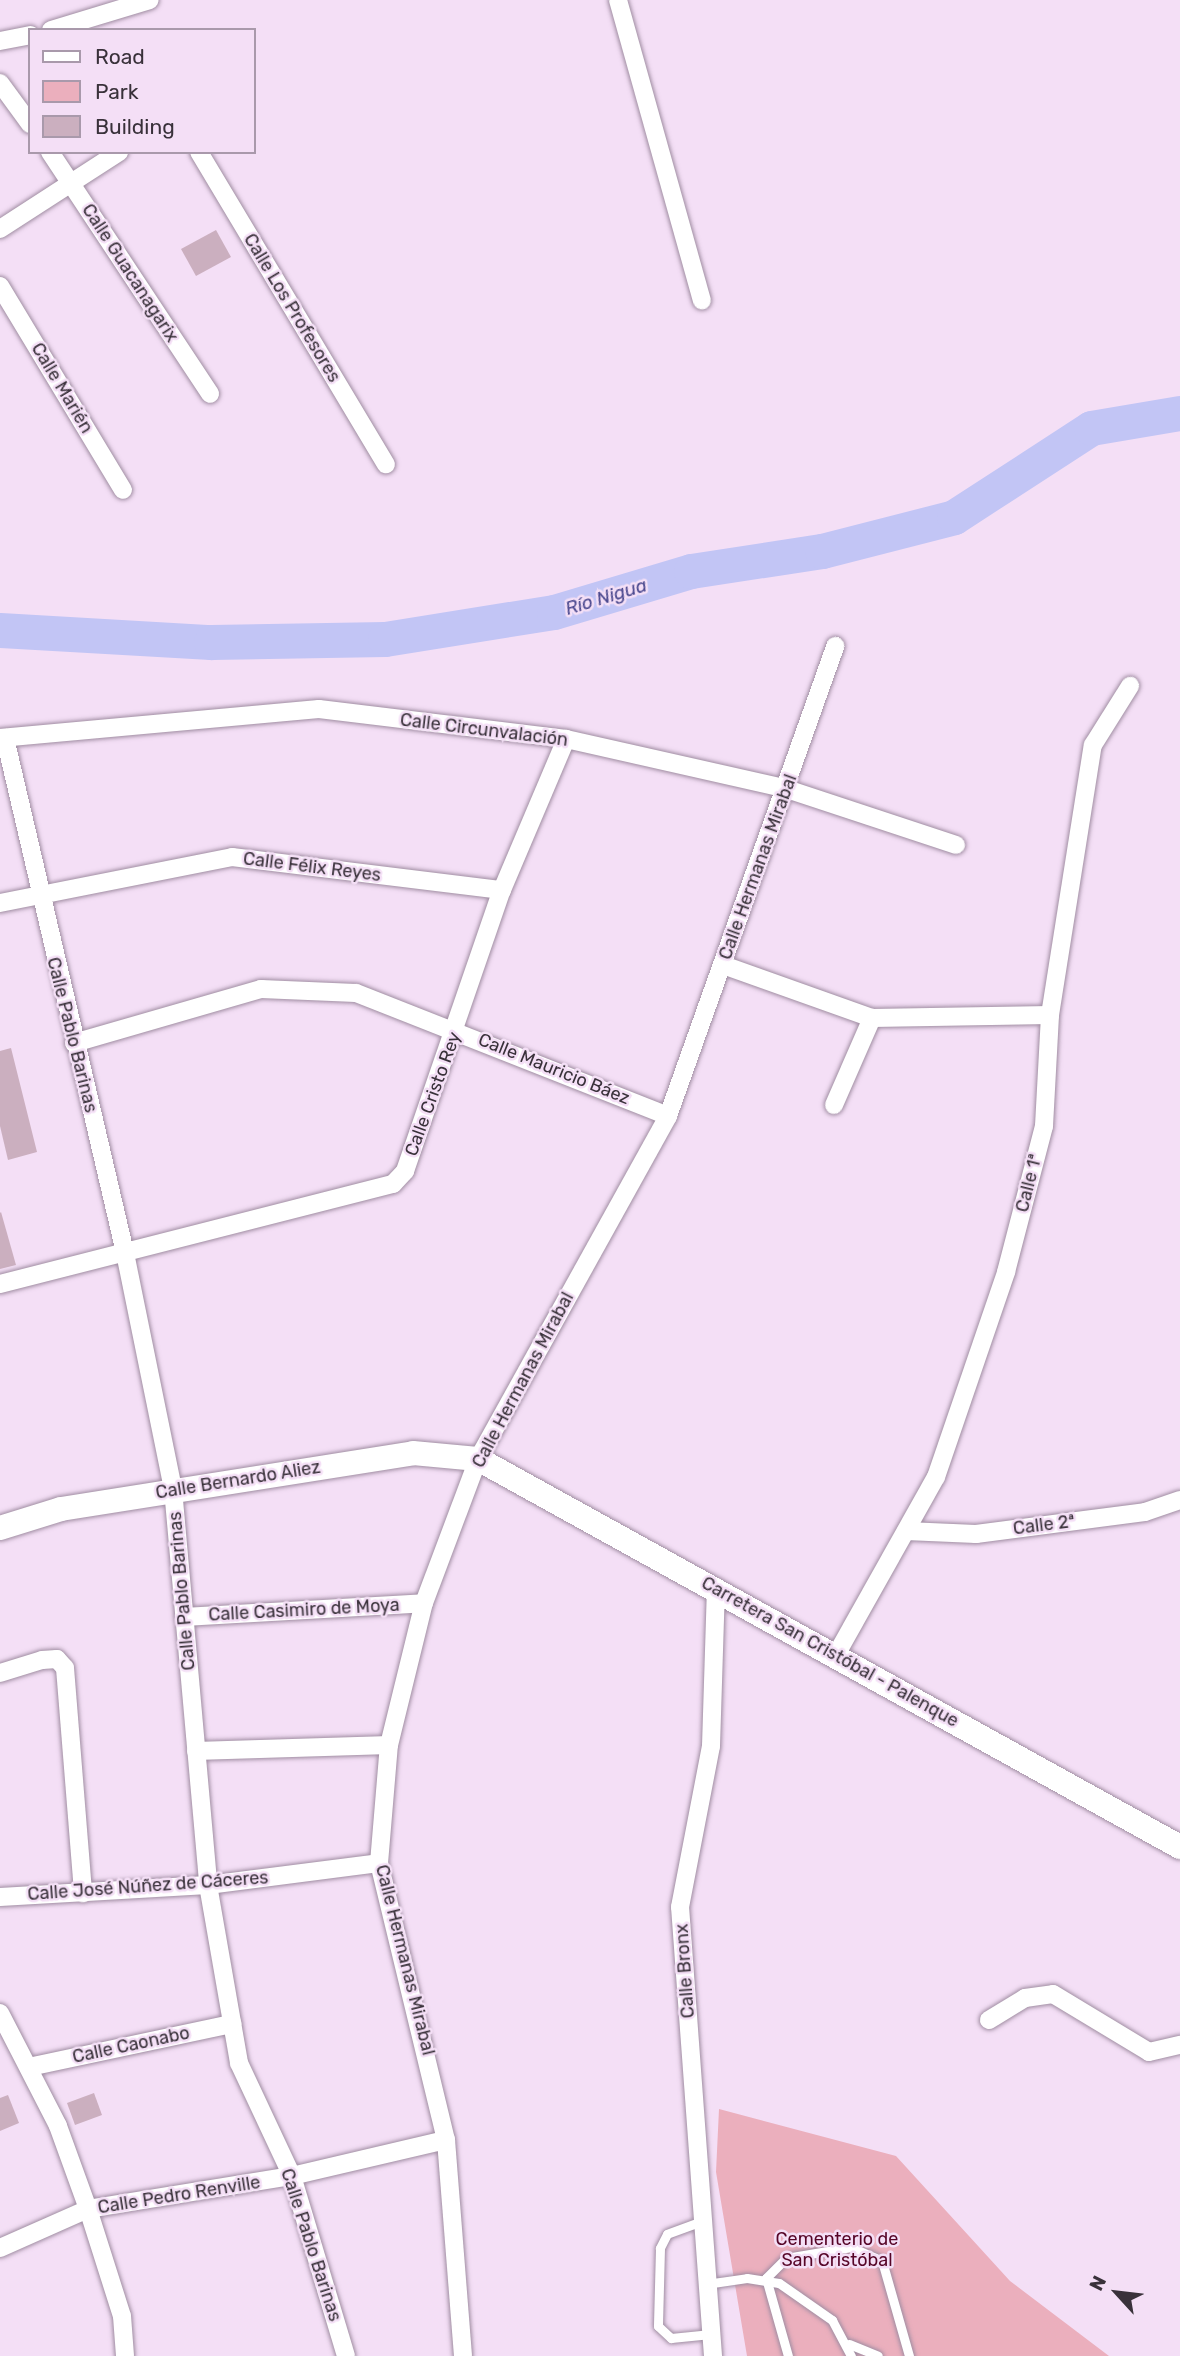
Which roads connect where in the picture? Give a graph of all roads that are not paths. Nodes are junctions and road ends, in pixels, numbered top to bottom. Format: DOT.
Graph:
graph roads {
  1 [pos="150,0"];
  2 [pos="618,0"];
  3 [pos="121,22"];
  4 [pos="68,28"];
  5 [pos="28,34"];
  6 [pos="0,41"];
  7 [pos="0,83"];
  8 [pos="28,121"];
  9 [pos="51,154"];
  10 [pos="116,154"];
  11 [pos="200,154"];
  12 [pos="72,183"];
  13 [pos="0,229"];
  14 [pos="0,286"];
  15 [pos="702,300"];
  16 [pos="210,394"];
  17 [pos="386,464"];
  18 [pos="123,490"];
  19 [pos="835,646"];
  20 [pos="1130,686"];
  21 [pos="2,738"];
  22 [pos="565,739"];
  23 [pos="787,789"];
  24 [pos="956,845"];
  25 [pos="502,890"];
  26 [pos="39,896"];
  27 [pos="0,903"];
  28 [pos="723,965"];
  29 [pos="1050,1015"];
  30 [pos="872,1018"];
  31 [pos="456,1029"];
  32 [pos="74,1044"];
  33 [pos="834,1105"];
  34 [pos="668,1116"];
  35 [pos="124,1248"];
  36 [pos="0,1283"];
  37 [pos="478,1458"];
  38 [pos="173,1489"];
  39 [pos="1180,1500"];
  40 [pos="0,1528"];
  41 [pos="906,1531"];
  42 [pos="716,1587"];
  43 [pos="424,1603"];
  44 [pos="184,1617"];
  45 [pos="836,1656"];
  46 [pos="0,1673"];
  47 [pos="389,1745"];
  48 [pos="196,1751"];
  49 [pos="1180,1847"];
  50 [pos="379,1863"];
  51 [pos="208,1885"];
  52 [pos="83,1893"];
  53 [pos="0,1897"];
  54 [pos="989,2020"];
  55 [pos="2,2021"];
  56 [pos="232,2024"];
  57 [pos="1180,2045"];
  58 [pos="29,2067"];
  59 [pos="446,2140"];
  60 [pos="292,2176"];
  61 [pos="88,2209"];
  62 [pos="702,2221"];
  63 [pos="0,2248"];
  64 [pos="766,2278"];
  65 [pos="706,2284"];
  66 [pos="711,2334"];
  67 [pos="849,2344"];
  68 [pos="125,2356"];
  69 [pos="346,2356"];
  70 [pos="463,2356"];
  71 [pos="713,2356"];
  72 [pos="788,2356"];
  73 [pos="851,2356"];
  74 [pos="878,2356"];
  75 [pos="909,2356"];
  1 -- 3 [label="street"];
  2 -- 15 [label="street"];
  3 -- 4 [label="street"];
  5 -- 6 [label="street"];
  7 -- 8 [label="street"];
  9 -- 12 [label="street, Calle Guacanagarix"];
  10 -- 12 [label="street"];
  11 -- 17 [label="street, Calle Los Profesores"];
  12 -- 13 [label="street"];
  12 -- 16 [label="street, Calle Guacanagarix"];
  14 -- 18 [label="street, Calle Marién"];
  19 -- 23 [label="street, Calle Hermanas Mirabal"];
  20 -- 29 [label="street, Calle 1ª"];
  21 -- 22 [label="street, Calle Circunvalación"];
  21 -- 26 [label="street, Calle Pablo Barinas"];
  22 -- 23 [label="street, Calle Circunvalación"];
  22 -- 25 [label="street, Calle Cristo Rey"];
  23 -- 24 [label="street, Calle Circunvalación"];
  23 -- 28 [label="street, Calle Hermanas Mirabal"];
  25 -- 26 [label="street, Calle Félix Reyes"];
  25 -- 31 [label="street, Calle Cristo Rey"];
  26 -- 27 [label="street, Calle Félix Reyes"];
  26 -- 32 [label="street, Calle Pablo Barinas"];
  28 -- 30 [label="street"];
  28 -- 34 [label="street, Calle Hermanas Mirabal"];
  29 -- 30 [label="street"];
  29 -- 41 [label="street, Calle 1ª"];
  30 -- 33 [label="street"];
  31 -- 32 [label="street, Calle Mauricio Báez"];
  31 -- 34 [label="street, Calle Mauricio Báez"];
  31 -- 35 [label="street, Calle Cristo Rey"];
  32 -- 35 [label="street, Calle Pablo Barinas"];
  34 -- 37 [label="street, Calle Hermanas Mirabal"];
  35 -- 36 [label="street, Calle Cristo Rey"];
  35 -- 38 [label="street, Calle Pablo Barinas"];
  37 -- 38 [label="main road, Calle Bernardo Aliez"];
  37 -- 42 [label="main road, Carretera San Cristóbal - Palenque"];
  37 -- 43 [label="street, Calle Hermanas Mirabal"];
  38 -- 40 [label="main road, Calle Bernardo Aliez"];
  38 -- 44 [label="street, Calle Pablo Barinas"];
  39 -- 41 [label="street, Calle 2ª"];
  41 -- 45 [label="street, Calle 1ª"];
  42 -- 45 [label="main road, Carretera San Cristóbal - Palenque"];
  42 -- 62 [label="street, Calle Bronx"];
  43 -- 44 [label="street, Calle Casimiro de Moya"];
  43 -- 47 [label="street, Calle Hermanas Mirabal"];
  44 -- 48 [label="street, Calle Pablo Barinas"];
  45 -- 49 [label="main road, Carretera San Cristóbal - Palenque"];
  46 -- 52 [label="street"];
  47 -- 48 [label="street"];
  47 -- 50 [label="street, Calle Hermanas Mirabal"];
  48 -- 51 [label="street, Calle Pablo Barinas"];
  50 -- 51 [label="street, Calle José Núñez de Cáceres"];
  50 -- 59 [label="street, Calle Hermanas Mirabal"];
  51 -- 52 [label="street, Calle José Núñez de Cáceres"];
  51 -- 56 [label="street, Calle Pablo Barinas"];
  52 -- 53 [label="street, Calle José Núñez de Cáceres"];
  54 -- 57 [label="street"];
  55 -- 58 [label="street"];
  56 -- 58 [label="street, Calle Caonabo"];
  56 -- 60 [label="street, Calle Pablo Barinas"];
  58 -- 61 [label="street"];
  59 -- 60 [label="street, Calle Pedro Renville"];
  59 -- 70 [label="street, Calle Hermanas Mirabal"];
  60 -- 61 [label="street, Calle Pedro Renville"];
  60 -- 69 [label="street, Calle Pablo Barinas"];
  61 -- 63 [label="street, Calle Pedro Renville"];
  61 -- 68 [label="street"];
  62 -- 65 [label="street, Calle Bronx"];
  62 -- 66 [label="lane"];
  64 -- 65 [label="lane"];
  64 -- 67 [label="lane"];
  64 -- 72 [label="lane"];
  64 -- 75 [label="lane"];
  65 -- 66 [label="street, Calle Bronx"];
  66 -- 71 [label="street, Calle Bronx"];
  67 -- 73 [label="lane"];
  67 -- 74 [label="lane"];
}
